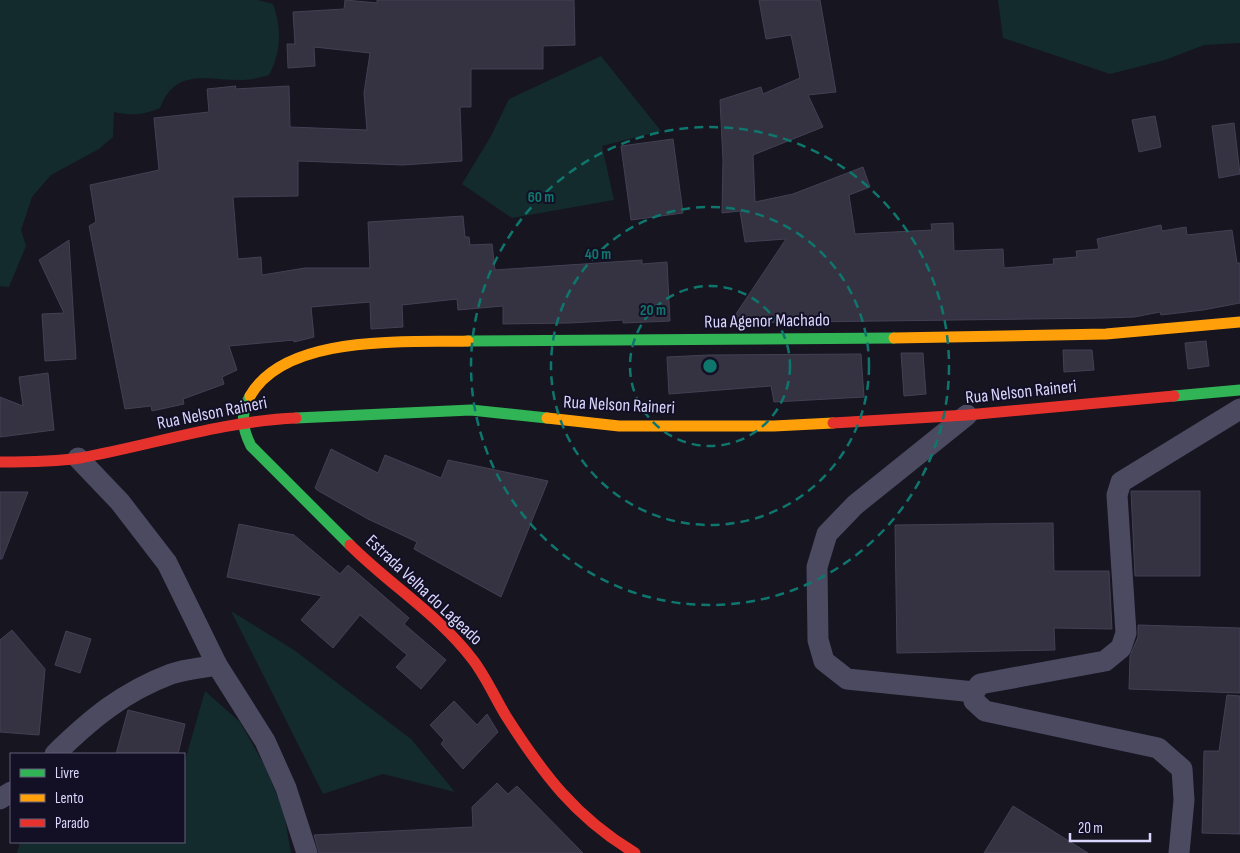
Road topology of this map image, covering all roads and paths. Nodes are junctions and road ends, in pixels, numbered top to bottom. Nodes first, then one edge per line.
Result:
1 (1240, 322) edge
2 (1240, 390) edge
3 (1240, 409) edge
4 (967, 415) junction
5 (241, 424) junction
6 (78, 458) junction
7 (0, 462) edge
8 (217, 665) junction
9 (974, 692) junction
10 (56, 753) edge
11 (307, 853) edge
12 (635, 853) edge
13 (1179, 853) edge

1 - 5 street, Rua Agenor Machado
2 - 4 street, Rua Nelson Raineri
3 - 9 street
4 - 5 street, Rua Nelson Raineri
4 - 9 street
5 - 6 street, Rua Nelson Raineri
5 - 12 street, Estrada Velha do Lageado
6 - 7 street, Rua Nelson Raineri
6 - 8 street
8 - 10 street
8 - 11 street
9 - 13 street

